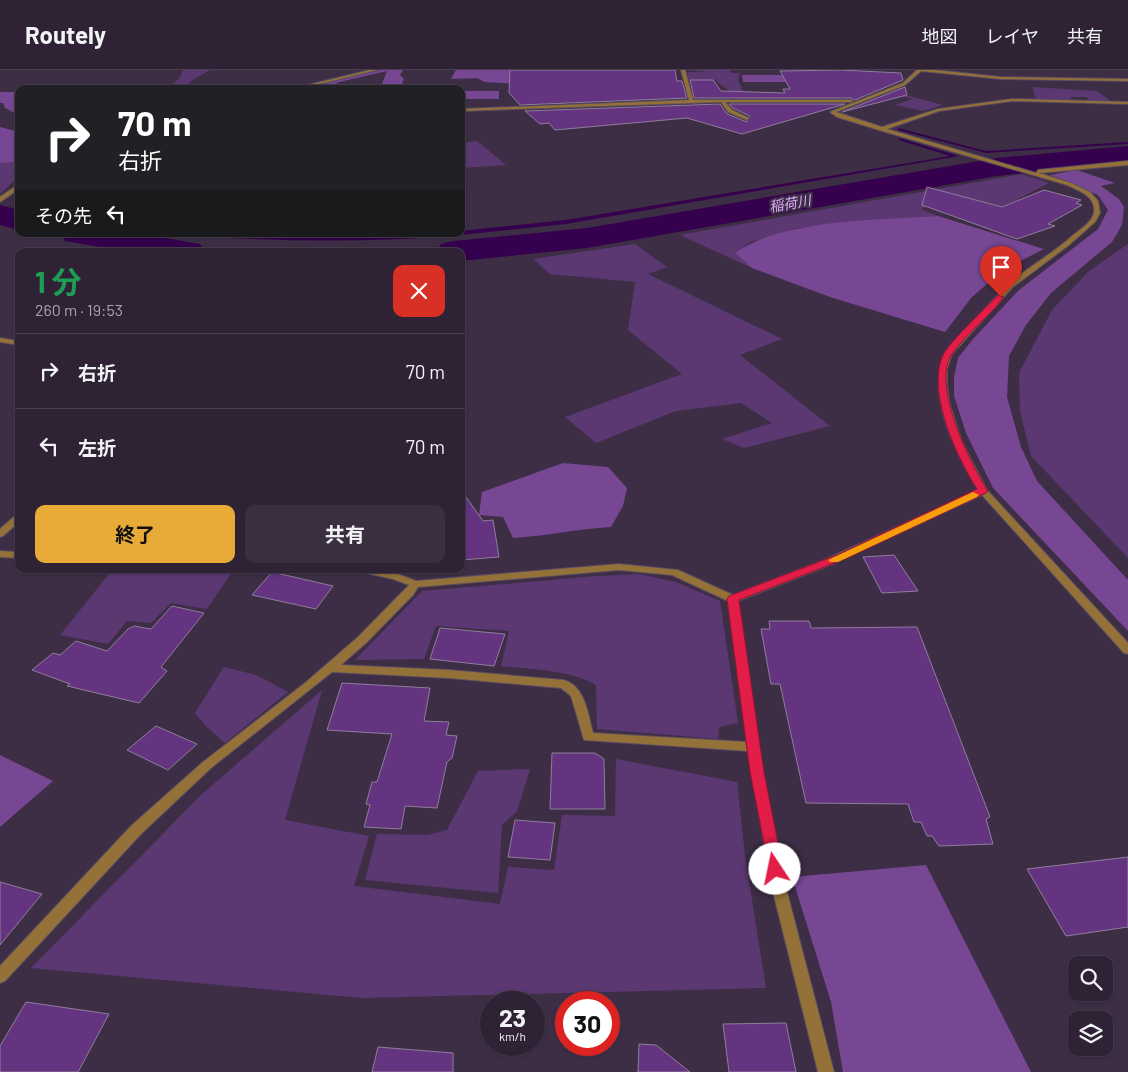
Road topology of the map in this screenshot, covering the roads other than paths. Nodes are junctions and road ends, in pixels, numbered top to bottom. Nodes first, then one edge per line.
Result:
1 (375, 70) edge
2 (683, 70) edge
3 (920, 70) edge
4 (1128, 80) edge
5 (310, 85) edge
6 (721, 100) junction
7 (691, 101) junction
8 (857, 101) junction
9 (1128, 104) edge
10 (465, 110) edge
11 (747, 119) dead end
12 (880, 128) junction
13 (1128, 163) edge
14 (1034, 173) junction
15 (15, 189) edge
16 (0, 200) edge
17 (0, 340) edge
18 (15, 343) edge
19 (983, 491) junction
20 (15, 521) edge
21 (0, 534) edge
22 (0, 554) edge
23 (15, 555) edge
24 (381, 573) edge
25 (414, 584) junction
26 (733, 599) junction
27 (1128, 650) edge
28 (329, 668) junction
29 (754, 747) junction
30 (0, 976) edge
31 (826, 1072) edge

1 - 5 street
2 - 7 street
3 - 4 street
3 - 8 street
6 - 7 street
6 - 8 street
6 - 11 street
7 - 10 street
8 - 12 street
9 - 12 street
12 - 14 street
13 - 14 street
14 - 19 street
15 - 16 street
17 - 18 street
19 - 26 street
19 - 27 street
20 - 21 street
22 - 23 street
24 - 25 street
25 - 26 street
25 - 28 street
26 - 29 street
28 - 29 street
28 - 30 street
29 - 31 street

